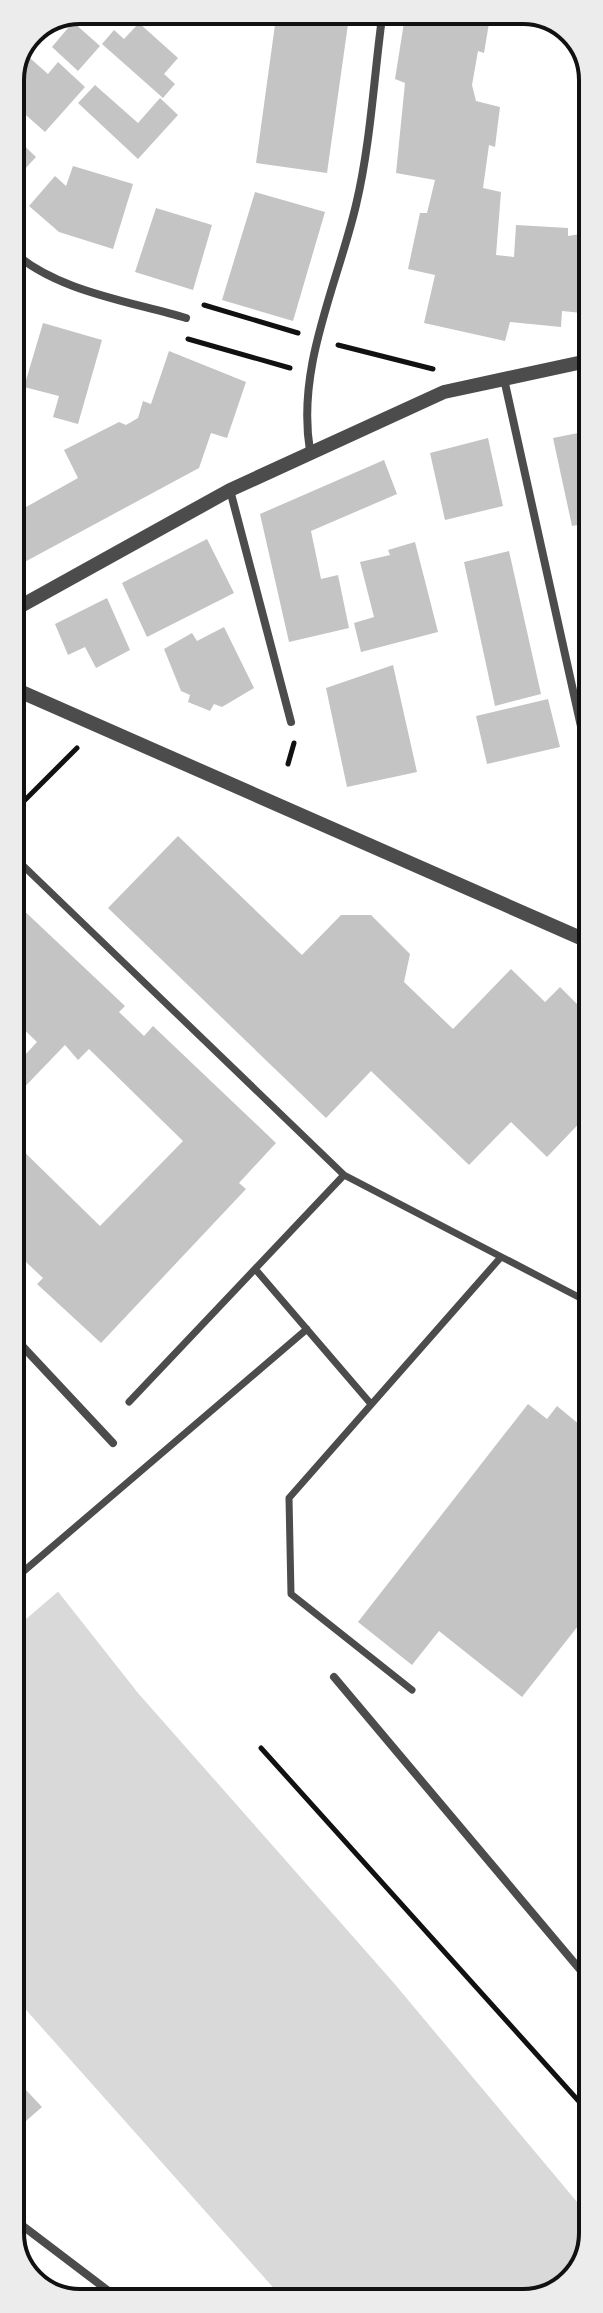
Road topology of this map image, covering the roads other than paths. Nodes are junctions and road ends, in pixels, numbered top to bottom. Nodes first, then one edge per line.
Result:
1 (381, 24) edge
2 (24, 262) edge
3 (186, 318) dead end
4 (579, 363) edge
5 (503, 378) junction
6 (310, 451) junction
7 (230, 490) junction
8 (24, 604) edge
9 (24, 693) edge
10 (579, 718) edge
11 (291, 722) dead end
12 (24, 867) edge
13 (579, 937) edge
14 (344, 1175) junction
15 (501, 1257) junction
16 (256, 1270) junction
17 (579, 1297) edge
18 (307, 1329) junction
19 (24, 1348) edge
20 (129, 1402) dead end
21 (371, 1404) junction
22 (113, 1443) dead end
23 (24, 1571) edge
24 (334, 1677) dead end
25 (412, 1690) dead end
26 (579, 1968) edge
27 (24, 2227) edge
28 (106, 2289) edge

1 - 6 street
2 - 3 street
4 - 5 street
5 - 6 street
5 - 10 street
6 - 7 street
7 - 8 street
7 - 11 street
9 - 13 street
12 - 14 street
14 - 15 street
14 - 16 street
15 - 17 street
15 - 21 street
16 - 18 street
16 - 20 street
18 - 21 street
18 - 23 street
19 - 22 street
21 - 25 street
24 - 26 street
27 - 28 street

